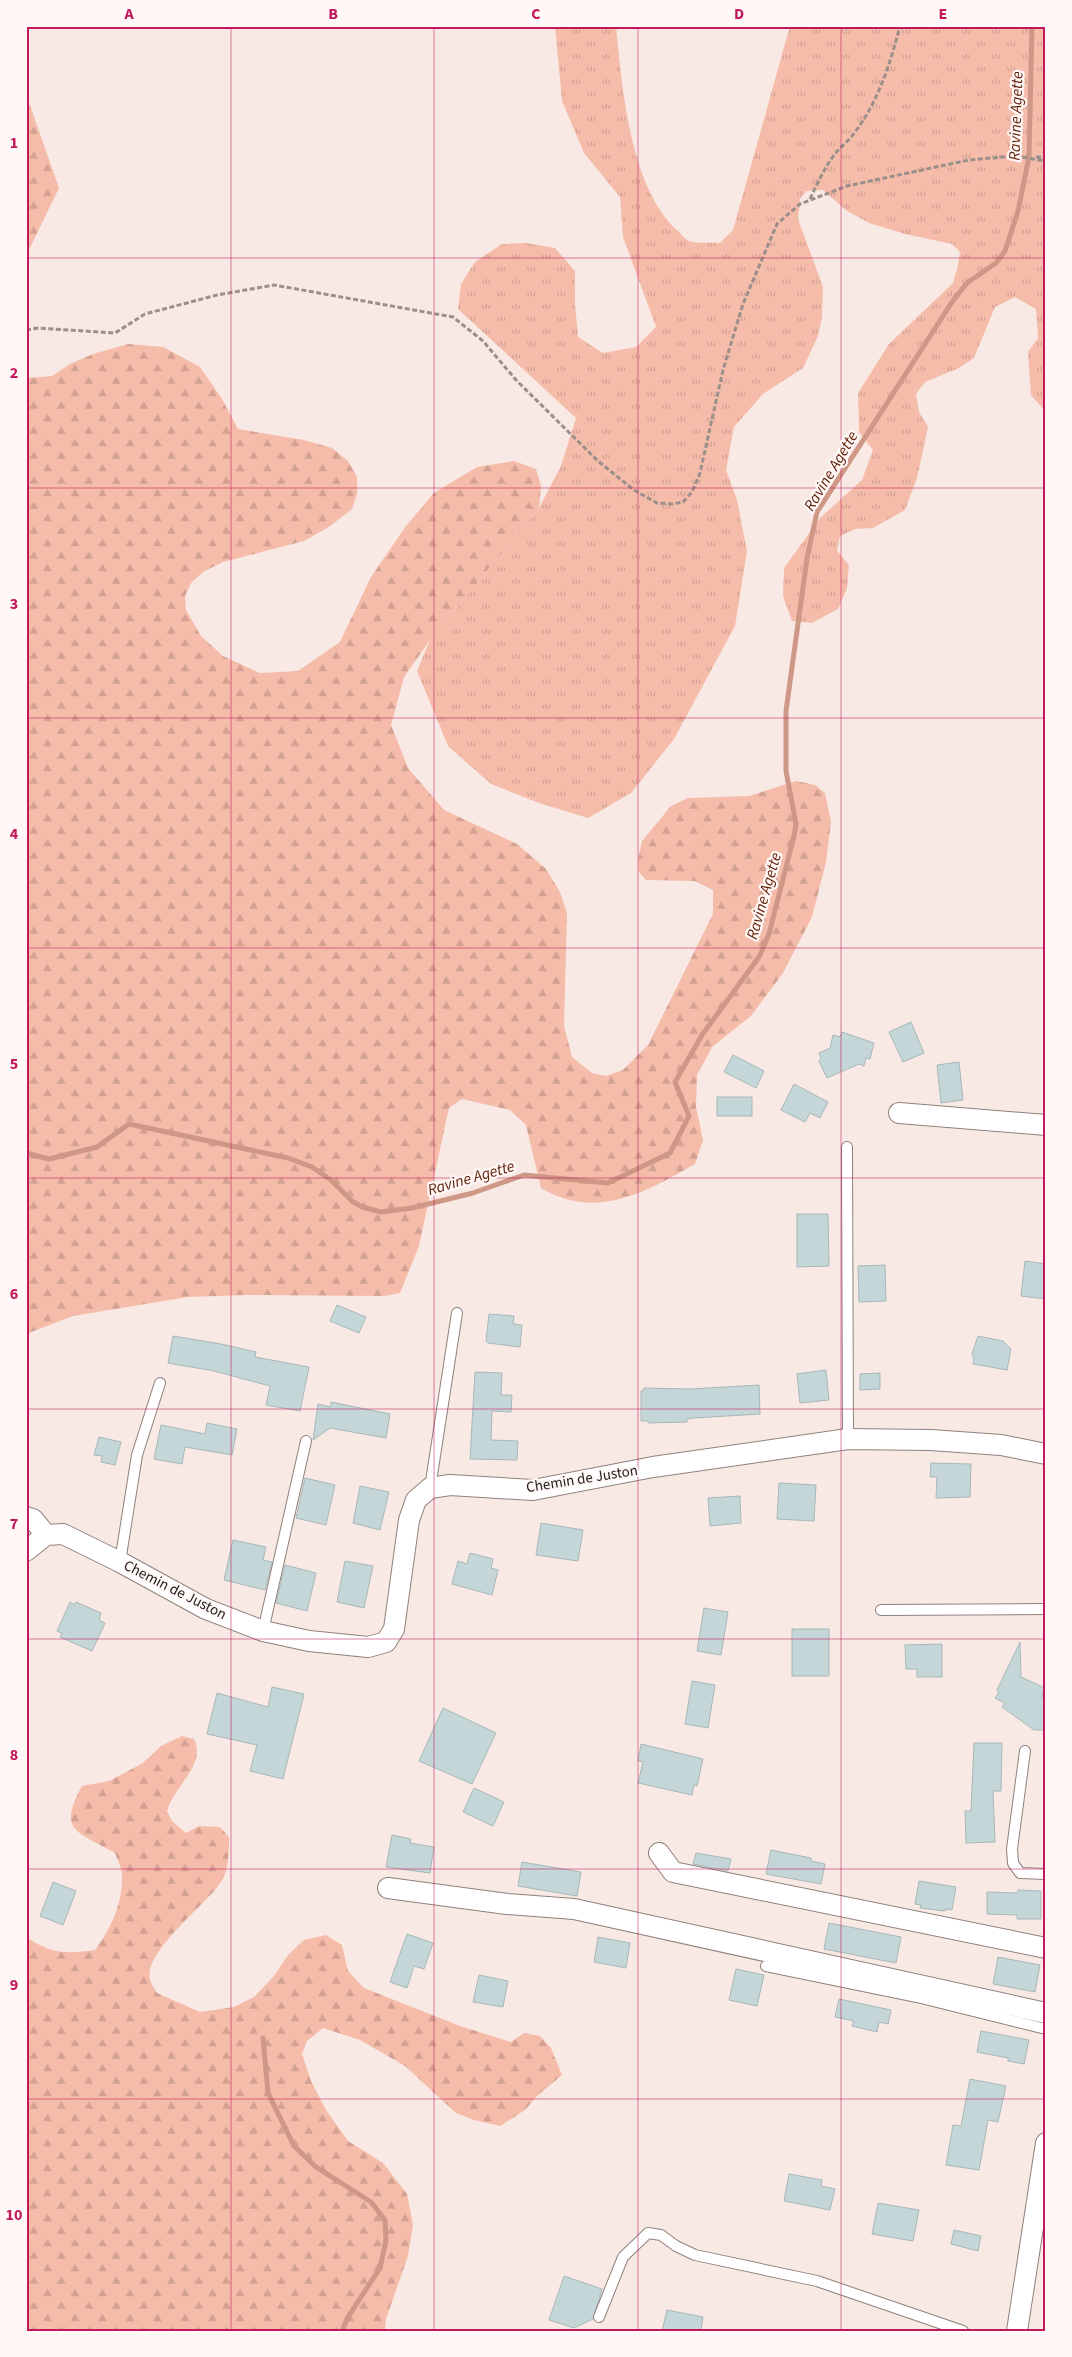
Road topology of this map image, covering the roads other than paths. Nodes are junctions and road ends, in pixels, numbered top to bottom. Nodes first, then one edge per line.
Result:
1 (899, 1113) dead end
2 (1046, 1126) edge
3 (848, 1147) dead end
4 (457, 1313) dead end
5 (160, 1383) dead end
6 (848, 1439) junction
7 (306, 1441) dead end
8 (1046, 1454) edge
9 (430, 1488) junction
10 (26, 1517) edge
11 (46, 1535) junction
12 (26, 1551) edge
13 (120, 1562) junction
14 (1046, 1609) edge
15 (881, 1610) dead end
16 (263, 1631) junction
17 (1025, 1751) dead end
18 (659, 1853) dead end
19 (1046, 1874) edge
20 (388, 1888) dead end
21 (1046, 1948) edge
22 (766, 1966) dead end
23 (1046, 2013) edge
24 (1046, 2029) edge
25 (1046, 2143) edge
26 (598, 2317) dead end
27 (963, 2331) edge
28 (1017, 2331) edge

1 - 2 street
3 - 6 lane
4 - 9 lane
5 - 13 lane
6 - 8 street, Chemin de Juston
6 - 9 street, Chemin de Juston
7 - 16 lane
9 - 16 street, Chemin de Juston
10 - 11 street
11 - 12 street
11 - 13 street, Chemin de Juston
13 - 16 street, Chemin de Juston
14 - 15 lane
17 - 19 lane
18 - 21 street
20 - 23 street
22 - 24 lane
25 - 28 street
26 - 27 lane

